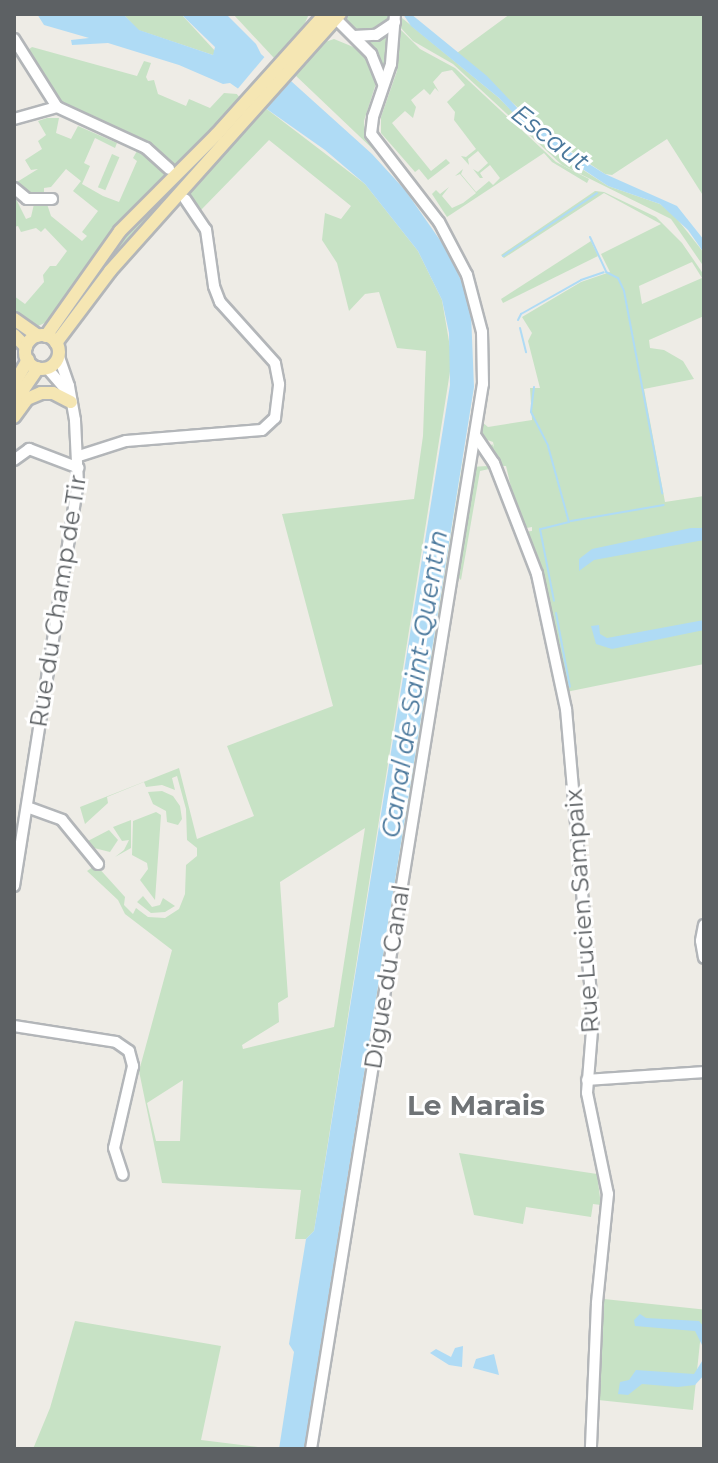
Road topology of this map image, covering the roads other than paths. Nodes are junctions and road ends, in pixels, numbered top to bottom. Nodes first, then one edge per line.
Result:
1 (333, 15) edge
2 (395, 17) edge
3 (314, 20) edge
4 (354, 36) junction
5 (14, 39) edge
6 (309, 40) junction
7 (383, 84) junction
8 (57, 107) junction
9 (14, 119) edge
10 (220, 139) junction
11 (169, 169) dead end
12 (14, 188) edge
13 (52, 199) dead end
14 (185, 199) dead end
15 (14, 319) edge
16 (14, 335) edge
17 (50, 342) junction
18 (35, 361) junction
19 (14, 384) edge
20 (70, 398) junction
21 (14, 403) edge
22 (14, 417) edge
23 (475, 435) junction
24 (79, 456) junction
25 (14, 460) edge
26 (79, 468) junction
27 (27, 807) junction
28 (98, 864) dead end
29 (14, 886) edge
30 (704, 925) edge
31 (704, 958) edge
32 (14, 1026) edge
33 (704, 1072) edge
34 (587, 1080) junction
35 (123, 1175) dead end
36 (311, 1449) edge
37 (591, 1449) edge

1 - 3 main road
1 - 4 street
1 - 6 main road
2 - 4 street
2 - 7 street, Digue du Canal
3 - 6 main road
4 - 7 street
5 - 8 street
6 - 10 main road
7 - 23 street, Digue du Canal
8 - 9 street
8 - 11 street
10 - 17 main road
10 - 17 main road
12 - 13 street
14 - 24 street
15 - 17 main road
16 - 18 main road
17 - 18 main road
17 - 18 main road
17 - 20 street, Rue du Champ de Tir
18 - 19 main road
18 - 20 street
18 - 21 main road
20 - 22 main road
20 - 24 street, Rue du Champ de Tir
23 - 34 street, Rue Lucien Sampaix
23 - 36 street, Digue du Canal
24 - 26 street, Rue du Champ de Tir
25 - 26 street
26 - 27 street, Rue du Champ de Tir
27 - 28 street
27 - 29 street, Rue du Champ de Tir
30 - 31 street
32 - 35 street
33 - 34 street
34 - 37 street, Rue Lucien Sampaix

